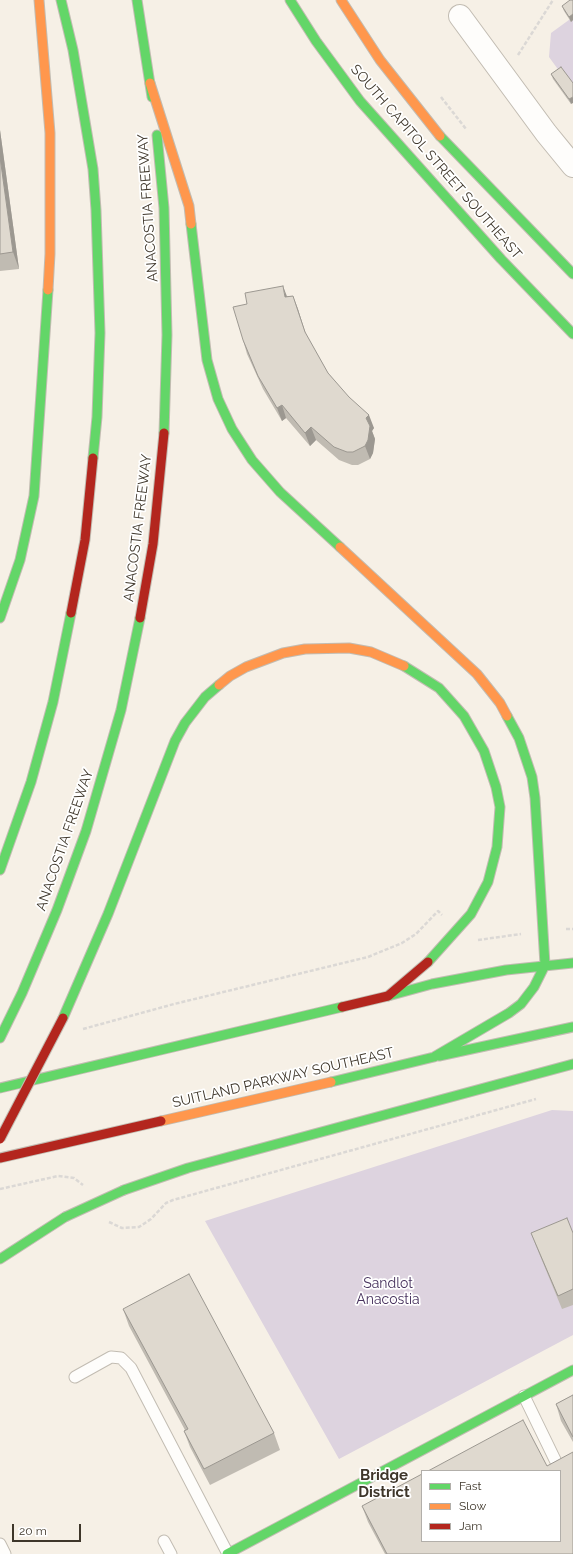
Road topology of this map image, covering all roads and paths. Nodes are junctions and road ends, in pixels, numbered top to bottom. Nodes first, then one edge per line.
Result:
1 (39, 0) edge
2 (61, 0) edge
3 (137, 0) edge
4 (290, 0) edge
5 (341, 0) edge
6 (553, 0) edge
7 (460, 16) dead end
8 (516, 61) dead end
9 (150, 83) junction
10 (439, 96) dead end
11 (468, 132) dead end
12 (573, 166) edge
13 (573, 274) edge
14 (573, 334) edge
15 (0, 618) edge
16 (0, 870) edge
17 (447, 918) dead end
18 (565, 929) dead end
19 (573, 929) edge
20 (528, 933) dead end
21 (473, 939) dead end
22 (573, 963) edge
23 (545, 965) junction
24 (388, 996) junction
25 (573, 1027) edge
26 (80, 1030) dead end
27 (2, 1034) edge
28 (434, 1057) junction
29 (573, 1064) edge
30 (0, 1088) edge
31 (0, 1139) edge
32 (0, 1158) edge
33 (0, 1259) edge
34 (573, 1370) edge
35 (75, 1378) dead end
36 (524, 1396) junction
37 (560, 1470) edge
38 (164, 1541) dead end
39 (0, 1544) edge
40 (5, 1554) edge
41 (171, 1554) edge
42 (228, 1554) edge

1 - 15 main road
2 - 16 main road
3 - 9 main road, ANACOSTIA FREEWAY
4 - 14 main road, SOUTH CAPITOL STREET SOUTHEAST
5 - 13 main road
6 - 8 path
7 - 12 street
9 - 23 main road
9 - 27 main road, ANACOSTIA FREEWAY
10 - 11 path
17 - 26 path
18 - 19 path
20 - 21 path
22 - 23 main road
23 - 24 main road
23 - 28 main road
24 - 30 main road
24 - 31 main road, bridge
25 - 28 main road, SUITLAND PARKWAY SOUTHEAST
28 - 32 main road, SUITLAND PARKWAY SOUTHEAST
29 - 33 main road, bridge
34 - 36 main road
35 - 42 lane
36 - 37 lane
36 - 42 main road
38 - 41 lane
39 - 40 lane

